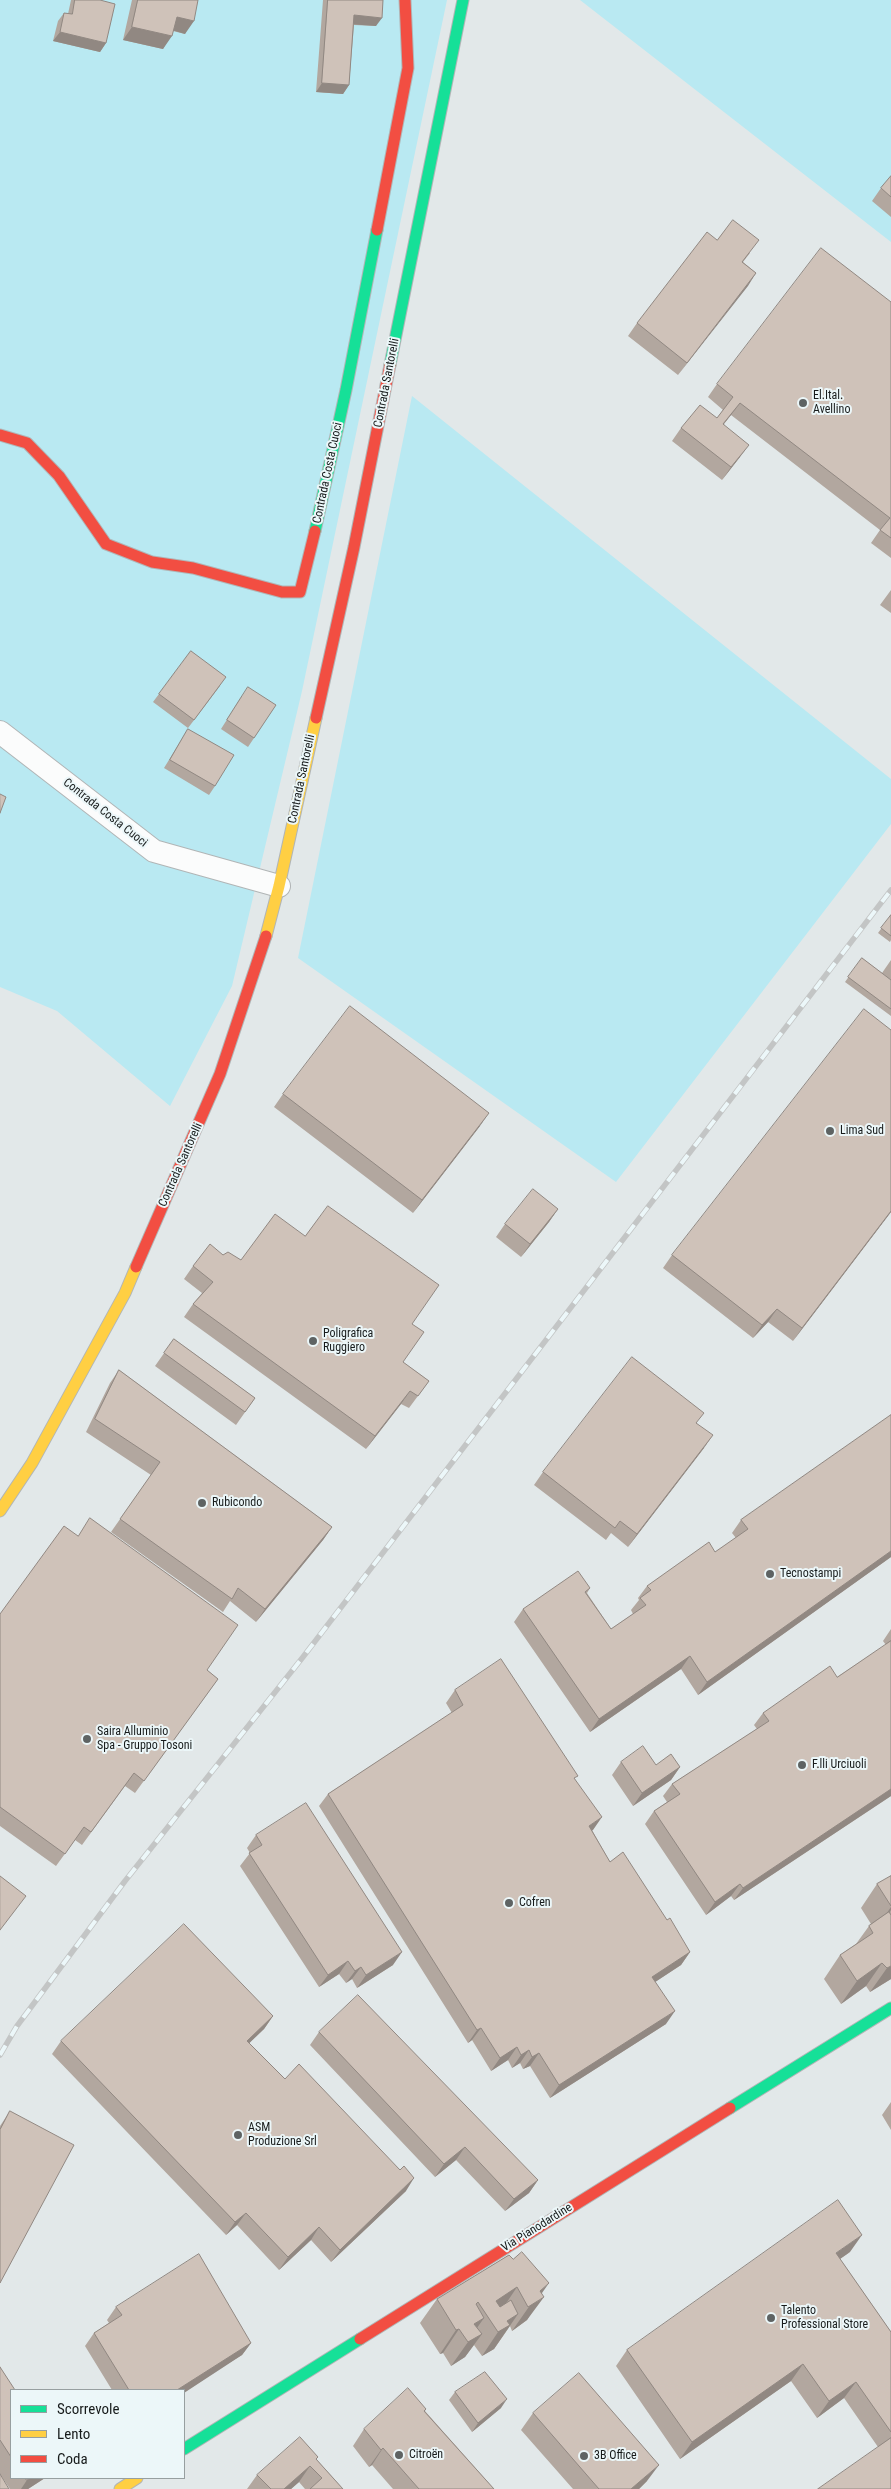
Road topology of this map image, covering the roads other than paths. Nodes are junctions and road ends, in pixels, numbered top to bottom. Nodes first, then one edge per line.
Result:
1 (405, 0) edge
2 (463, 0) edge
3 (0, 435) edge
4 (0, 732) edge
5 (279, 886) junction
6 (0, 1511) edge
7 (891, 2008) edge
8 (185, 2448) edge
9 (135, 2479) edge
10 (120, 2489) edge

1 - 3 street, Contrada Costa Cuoci
2 - 5 street, Contrada Santorelli
4 - 5 street, Contrada Costa Cuoci
5 - 6 street, Contrada Santorelli
7 - 8 street, Via Pianodardine
9 - 10 street

